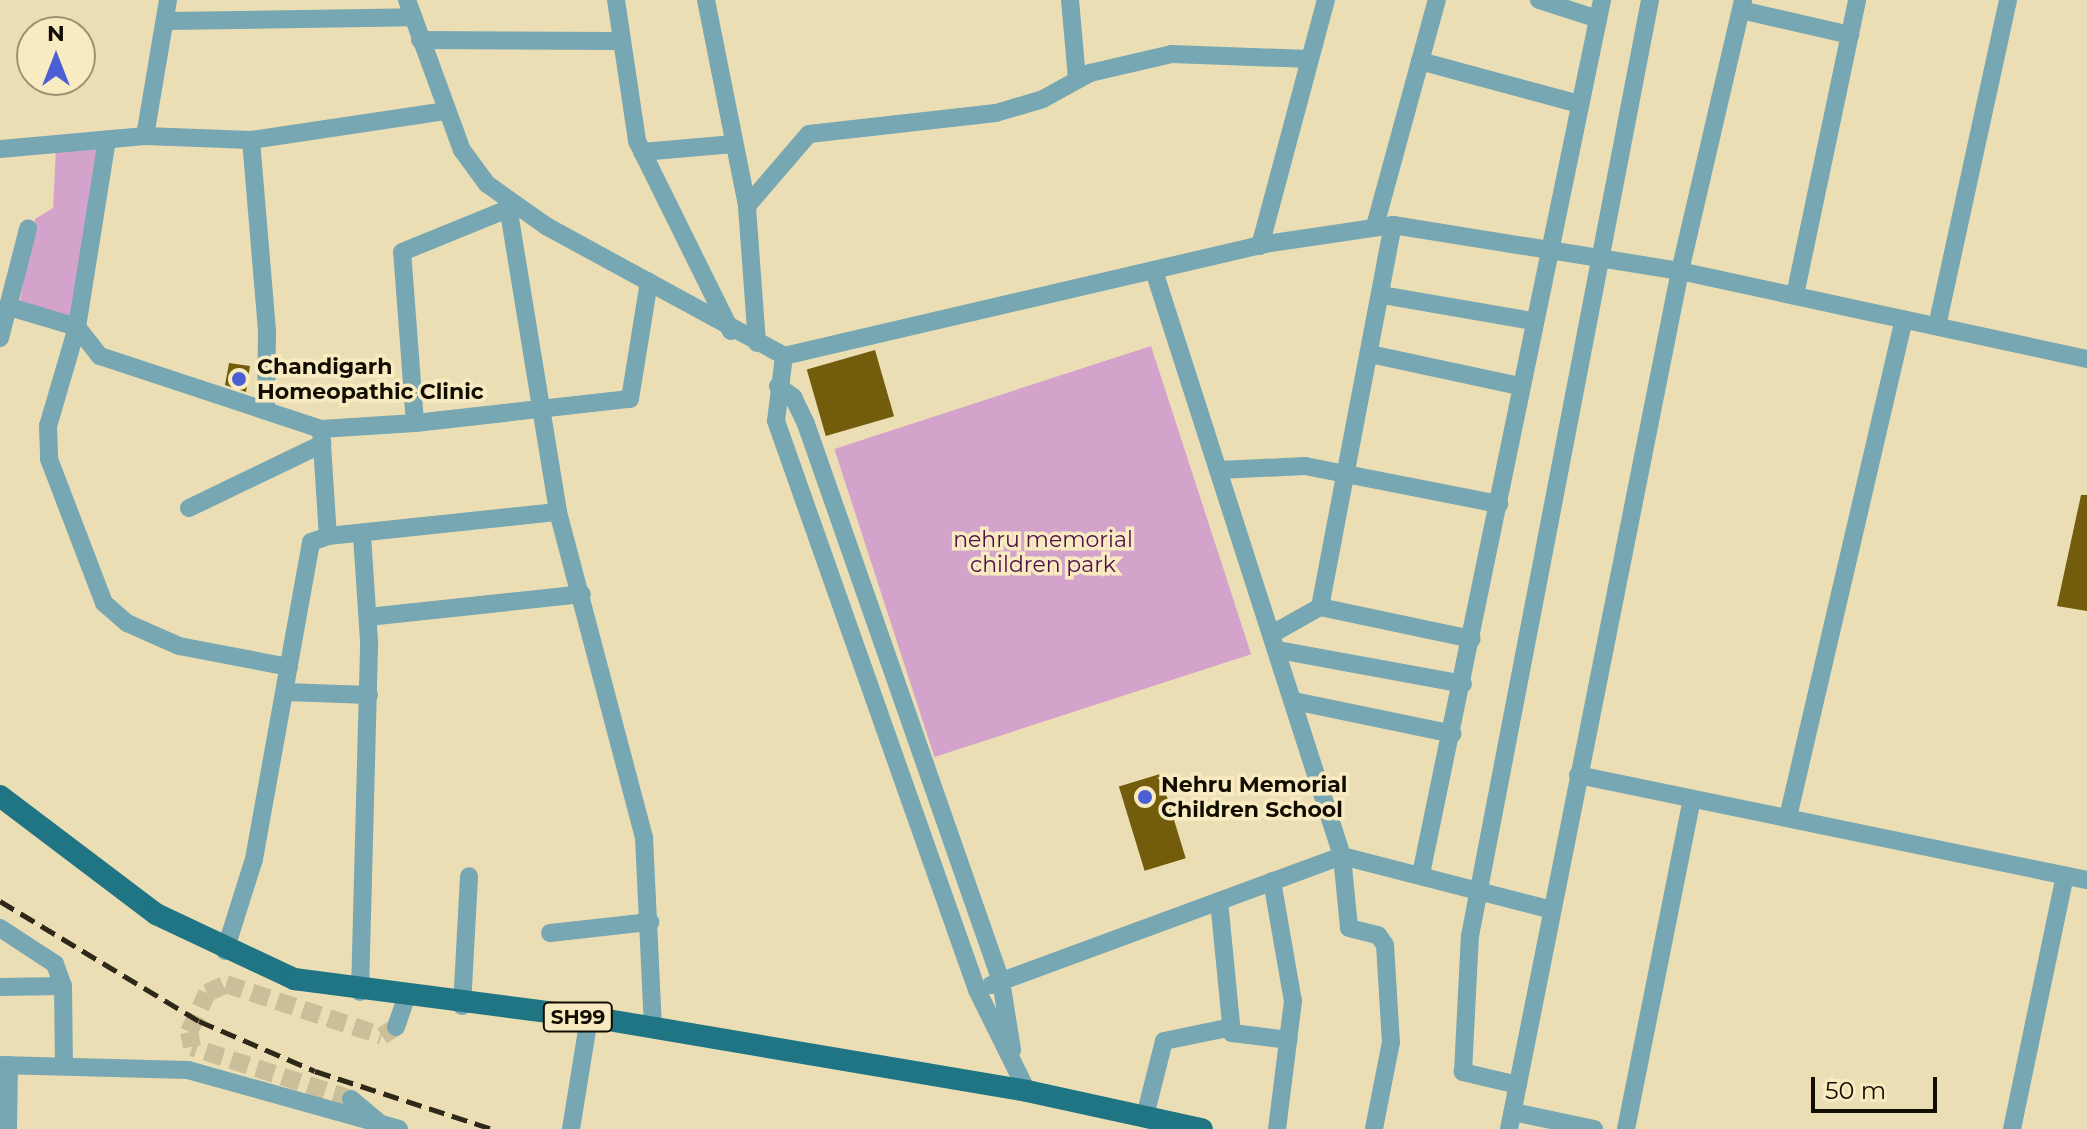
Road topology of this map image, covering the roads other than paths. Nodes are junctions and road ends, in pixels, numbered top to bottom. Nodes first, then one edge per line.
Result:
1 (168, 0) edge
2 (616, 0) edge
3 (706, 0) edge
4 (1070, 0) edge
5 (1326, 0) edge
6 (1437, 0) edge
7 (1539, 0) edge
8 (1602, 0) edge
9 (1650, 0) edge
10 (1857, 0) edge
11 (2008, 0) edge
12 (1742, 5) edge
13 (410, 9) edge
14 (1598, 19) junction
15 (169, 21) junction
16 (1850, 35) junction
17 (420, 40) junction
18 (617, 41) junction
19 (1309, 59) junction
20 (1420, 61) junction
21 (1077, 78) junction
22 (1579, 104) junction
23 (445, 111) junction
24 (145, 136) junction
25 (107, 139) junction
26 (251, 140) junction
27 (734, 144) junction
28 (0, 149) edge
29 (642, 152) junction
30 (507, 204) junction
31 (747, 206) junction
32 (1384, 225) junction
33 (28, 229) dead end
34 (1260, 246) junction
35 (1549, 247) junction
36 (1596, 256) junction
37 (1154, 271) junction
38 (1680, 271) junction
39 (649, 282) junction
40 (1382, 295) junction
41 (1795, 295) junction
42 (13, 308) junction
43 (1904, 319) junction
44 (1532, 321) junction
45 (1937, 326) junction
46 (77, 327) junction
47 (731, 331) junction
48 (0, 338) edge
49 (757, 343) junction
50 (1370, 354) junction
51 (784, 356) junction
52 (2087, 359) edge
53 (778, 386) junction
54 (1519, 386) junction
55 (538, 409) junction
56 (266, 410) junction
57 (415, 423) junction
58 (322, 437) junction
59 (1218, 470) junction
60 (1346, 473) junction
61 (1499, 504) junction
62 (189, 508) dead end
63 (558, 512) junction
64 (328, 536) junction
65 (362, 536) junction
66 (582, 594) junction
67 (1320, 607) junction
68 (368, 617) junction
69 (1472, 639) junction
70 (1275, 642) junction
71 (289, 667) junction
72 (1463, 684) junction
73 (285, 692) junction
74 (369, 695) junction
75 (1294, 701) junction
76 (1453, 734) junction
77 (914, 741) junction
78 (892, 749) junction
79 (1578, 775) junction
80 (0, 796) edge
81 (1692, 799) junction
82 (1788, 817) junction
83 (1342, 856) junction
84 (1421, 874) junction
85 (2065, 875) junction
86 (469, 876) dead end
87 (2087, 880) edge
88 (1272, 881) junction
89 (1477, 888) junction
90 (1219, 901) junction
91 (1552, 910) junction
92 (650, 922) junction
93 (0, 928) edge
94 (550, 933) dead end
95 (225, 951) junction
96 (1001, 981) junction
97 (63, 986) junction
98 (0, 987) edge
99 (977, 990) junction
100 (360, 992) junction
101 (406, 998) junction
102 (462, 1006) junction
103 (589, 1018) junction
104 (396, 1027) dead end
105 (1232, 1027) junction
106 (653, 1028) junction
107 (1289, 1040) junction
108 (1012, 1050) junction
109 (64, 1064) junction
110 (5, 1065) edge
111 (1518, 1085) junction
112 (1027, 1091) junction
113 (346, 1114) edge
114 (1145, 1116) junction
115 (1511, 1120) edge
116 (8, 1129) edge
117 (399, 1129) edge
118 (571, 1129) edge
119 (1202, 1129) edge
120 (1277, 1129) edge
121 (1374, 1129) edge
122 (1594, 1129) edge
123 (1626, 1129) edge
124 (2012, 1129) edge

1 - 15 street
2 - 18 street
3 - 27 street
4 - 21 street
5 - 19 street
6 - 20 street
7 - 14 street
8 - 14 street
9 - 36 street
10 - 16 street
11 - 45 street
12 - 16 street
12 - 38 street
13 - 15 street
13 - 17 street
14 - 22 street
15 - 24 street
16 - 41 street
17 - 18 street
17 - 23 street
18 - 29 street
19 - 21 street
19 - 34 street
20 - 22 street
20 - 32 street
21 - 31 street
22 - 35 street
23 - 26 street
23 - 30 street
24 - 25 street
24 - 26 street
25 - 28 street
25 - 46 street
26 - 56 street
27 - 29 street
27 - 31 street
29 - 47 street
30 - 39 street
30 - 55 street
30 - 57 street
31 - 49 street
32 - 34 street
32 - 35 street
32 - 40 street
33 - 42 street
34 - 37 street
35 - 36 street
35 - 44 street
36 - 38 street
36 - 89 street
37 - 51 street
37 - 59 street
38 - 41 street
38 - 79 street
39 - 47 street
39 - 55 street
40 - 44 street
40 - 50 street
41 - 43 street
42 - 46 street
42 - 48 street
43 - 45 street
43 - 82 street
44 - 54 street
45 - 52 street
46 - 56 street
46 - 71 street
47 - 49 street
49 - 51 street
50 - 54 street
50 - 60 street
51 - 53 street
53 - 77 street
53 - 78 street
54 - 61 street
55 - 57 street
55 - 63 street
56 - 58 street
57 - 58 street
58 - 62 street
58 - 64 street
59 - 60 street
59 - 70 street
60 - 61 street
60 - 67 street
61 - 69 street
63 - 65 street
63 - 66 street
64 - 65 street
64 - 71 street
65 - 68 street
66 - 68 street
66 - 92 street
67 - 69 street
67 - 70 street
68 - 74 street
69 - 72 street
70 - 72 street
70 - 75 street
71 - 73 street
72 - 76 street
73 - 74 street
73 - 95 street
74 - 100 street
75 - 76 street
75 - 83 street
76 - 84 street
77 - 78 street
77 - 96 street
78 - 99 street
79 - 81 street
79 - 91 street
80 - 95 main road, SH99
81 - 82 street
81 - 123 street
82 - 85 street
83 - 84 street
83 - 88 street
83 - 121 street
84 - 89 street
85 - 87 street
85 - 124 street
86 - 102 street
88 - 90 street
88 - 107 street
89 - 91 street
89 - 111 street
90 - 96 street
90 - 105 street
91 - 111 street
92 - 94 street
92 - 106 street
93 - 97 street
95 - 100 main road, SH99
96 - 99 street
96 - 108 street
97 - 98 street
97 - 109 street
99 - 108 street
100 - 101 main road, SH99
101 - 102 main road, SH99
101 - 104 street
102 - 103 main road, SH99
103 - 106 main road, SH99
103 - 118 street
105 - 107 street
105 - 114 street
106 - 112 main road, SH99
107 - 120 street
108 - 112 street
109 - 110 street
109 - 113 street
110 - 116 street
111 - 115 street
112 - 114 main road, SH99
113 - 117 street
114 - 119 main road, SH99
115 - 122 street

